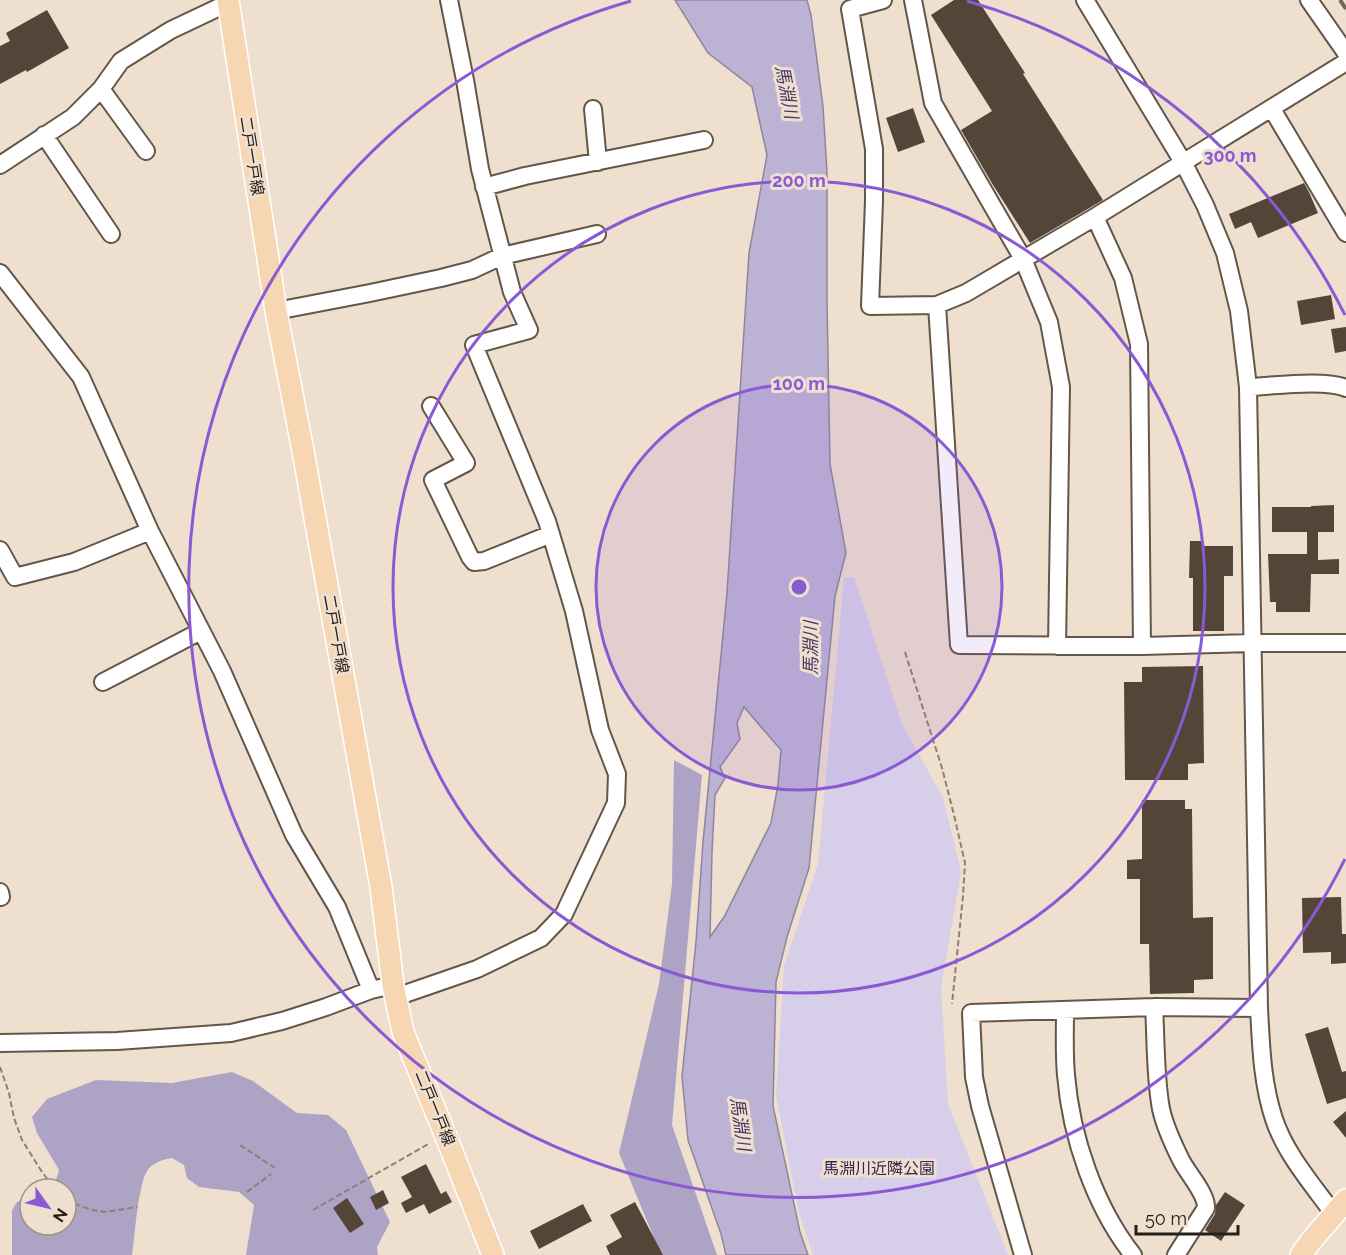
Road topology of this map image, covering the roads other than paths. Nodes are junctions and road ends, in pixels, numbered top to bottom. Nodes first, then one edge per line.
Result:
1 (449, 0) edge
2 (883, 0) edge
3 (913, 0) edge
4 (1085, 0) edge
5 (1309, 0) edge
6 (228, 2) edge
7 (1346, 53) edge
8 (1346, 62) edge
9 (101, 89) junction
10 (593, 109) dead end
11 (1272, 109) junction
12 (44, 135) junction
13 (704, 140) dead end
14 (146, 151) dead end
15 (598, 162) junction
16 (1183, 162) junction
17 (0, 165) edge
18 (484, 187) junction
19 (1095, 217) junction
20 (1346, 233) edge
21 (111, 234) dead end
22 (597, 234) dead end
23 (502, 256) junction
24 (1023, 259) junction
25 (0, 273) edge
26 (937, 305) junction
27 (276, 311) junction
28 (1248, 387) junction
29 (1346, 388) edge
30 (431, 406) dead end
31 (150, 531) junction
32 (551, 534) junction
33 (0, 550) edge
34 (201, 631) junction
35 (1252, 643) junction
36 (1346, 643) edge
37 (1057, 646) junction
38 (1142, 646) junction
39 (103, 682) dead end
40 (371, 990) junction
41 (394, 991) junction
42 (1154, 1007) junction
43 (1258, 1008) junction
44 (1065, 1010) junction
45 (0, 1043) edge
46 (1340, 1206) edge
47 (493, 1255) edge
48 (1023, 1255) edge
49 (1133, 1255) edge
50 (1176, 1255) edge
51 (1301, 1255) edge

1 - 18 street
2 - 26 street
3 - 24 street
4 - 16 street
5 - 7 street
6 - 9 street
6 - 27 main road, 二戸一戸線
8 - 11 street
9 - 12 street
9 - 14 street
10 - 15 street
11 - 16 street
11 - 20 street
12 - 17 street
12 - 21 street
13 - 15 street
15 - 18 street
16 - 19 street
16 - 28 street
18 - 23 street
19 - 24 street
19 - 38 street
22 - 23 street
23 - 27 street
23 - 32 street
24 - 26 street
24 - 37 street
25 - 31 street
26 - 37 street
27 - 41 main road, 二戸一戸線
28 - 29 street
28 - 35 street
30 - 32 street
31 - 33 street
31 - 34 street
32 - 41 street
34 - 39 street
34 - 40 street
35 - 36 street
35 - 38 street
35 - 43 street
37 - 38 street
40 - 41 street
40 - 45 street
41 - 47 main road, 二戸一戸線
42 - 43 street
42 - 44 street
42 - 50 street
43 - 46 street
44 - 48 street
44 - 49 street
46 - 51 main road

